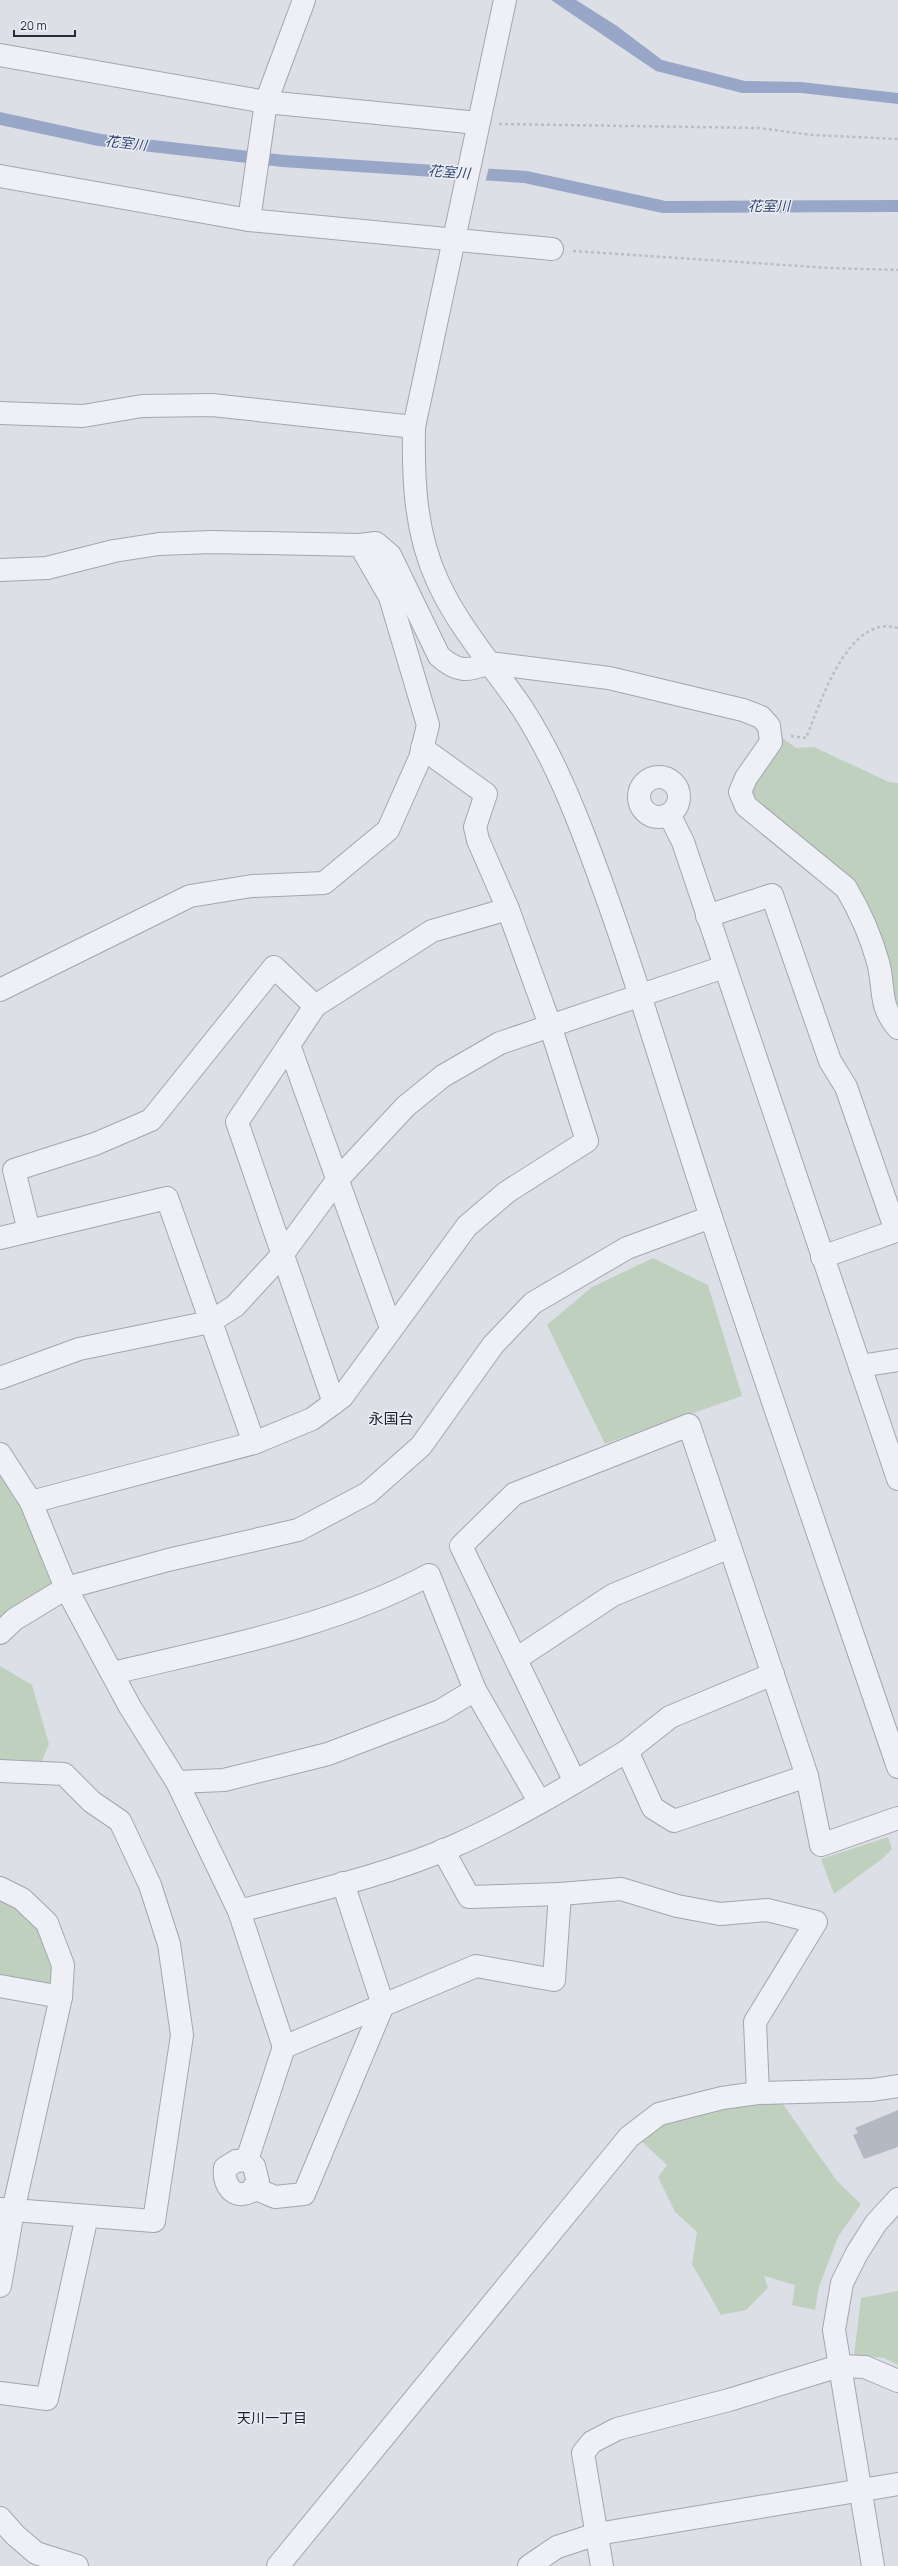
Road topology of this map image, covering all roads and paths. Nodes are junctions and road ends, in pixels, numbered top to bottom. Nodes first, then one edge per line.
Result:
1 (304, 0) edge
2 (505, 0) edge
3 (0, 55) edge
4 (266, 107) junction
5 (477, 128) junction
6 (898, 138) edge
7 (0, 176) edge
8 (249, 214) junction
9 (455, 237) junction
10 (552, 249) joint
11 (898, 270) edge
12 (0, 413) edge
13 (414, 427) junction
14 (360, 545) junction
15 (0, 570) edge
16 (898, 628) edge
17 (489, 663) junction
18 (769, 726) junction
19 (422, 748) junction
20 (669, 814) dead end
21 (508, 910) junction
22 (707, 916) junction
23 (724, 967) junction
24 (0, 990) edge
25 (639, 997) junction
26 (315, 1006) junction
27 (550, 1025) junction
28 (898, 1028) edge
29 (289, 1045) junction
30 (338, 1179) junction
31 (711, 1217) junction
32 (28, 1232) junction
33 (0, 1238) edge
34 (282, 1255) junction
35 (822, 1256) junction
36 (210, 1322) junction
37 (392, 1328) junction
38 (898, 1360) edge
39 (860, 1366) junction
40 (0, 1378) edge
41 (334, 1403) junction
42 (254, 1443) junction
43 (0, 1454) edge
44 (898, 1478) edge
45 (31, 1502) junction
46 (730, 1548) junction
47 (66, 1588) junction
48 (0, 1633) edge
49 (516, 1659) junction
50 (113, 1673) junction
51 (773, 1674) junction
52 (475, 1690) junction
53 (627, 1751) junction
54 (898, 1767) edge
55 (0, 1771) edge
56 (807, 1776) junction
57 (177, 1782) junction
58 (575, 1782) junction
59 (539, 1801) junction
60 (898, 1818) edge
61 (443, 1850) junction
62 (343, 1883) junction
63 (0, 1888) edge
64 (560, 1894) junction
65 (239, 1911) junction
66 (0, 1986) edge
67 (61, 1997) junction
68 (383, 2005) junction
69 (284, 2047) junction
70 (898, 2086) edge
71 (758, 2093) junction
72 (247, 2160) junction
73 (254, 2188) junction
74 (898, 2199) edge
75 (6, 2210) edge
76 (87, 2216) junction
77 (0, 2286) edge
78 (839, 2366) junction
79 (898, 2381) edge
80 (0, 2393) edge
81 (898, 2484) edge
82 (861, 2491) junction
83 (0, 2518) edge
84 (597, 2534) junction
85 (77, 2566) edge
86 (278, 2566) edge
87 (529, 2566) edge
88 (602, 2566) edge
89 (873, 2566) edge

1 - 4 street
2 - 5 street
3 - 4 street
4 - 5 street
4 - 8 street
5 - 6 path
5 - 9 street
7 - 8 street
8 - 9 street
9 - 10 street
9 - 13 street
10 - 11 path
12 - 13 street
13 - 17 street
14 - 15 street
14 - 17 street
14 - 19 street
16 - 18 path
17 - 18 street
17 - 25 street
18 - 28 street
19 - 21 street
19 - 24 street
20 - 22 street
21 - 26 street
21 - 27 street
22 - 23 street
22 - 35 street
23 - 25 street
23 - 35 street
25 - 27 street
25 - 31 street
26 - 29 street
26 - 32 street
27 - 30 street
27 - 37 street
29 - 30 street
29 - 34 street
30 - 34 street
30 - 37 street
31 - 47 street
31 - 54 street
32 - 33 street
32 - 36 street
34 - 36 street
34 - 41 street
35 - 39 street
36 - 40 street
36 - 42 street
37 - 41 street
38 - 39 street
39 - 44 street
41 - 42 street
42 - 45 street
43 - 45 street
45 - 47 street
46 - 49 street
46 - 49 street
46 - 51 street
47 - 48 street
47 - 50 street
49 - 58 street
50 - 52 street
50 - 57 street
51 - 53 street
51 - 56 street
52 - 57 street
52 - 59 street
53 - 56 street
53 - 58 street
55 - 76 street
56 - 60 street
57 - 65 street
58 - 59 street
59 - 61 street
61 - 62 street
61 - 64 street
62 - 65 street
62 - 68 street
63 - 67 street
64 - 68 street
64 - 71 street
65 - 69 street
66 - 67 street
67 - 75 street
68 - 69 street
68 - 73 street
69 - 72 street
70 - 71 street
71 - 86 street
72 - 73 street
72 - 73 street
74 - 78 street
75 - 76 street
75 - 77 street
76 - 80 street
78 - 79 street
78 - 82 street
78 - 84 street
81 - 82 street
82 - 84 street
82 - 89 street
83 - 85 street
84 - 87 street
84 - 88 street

